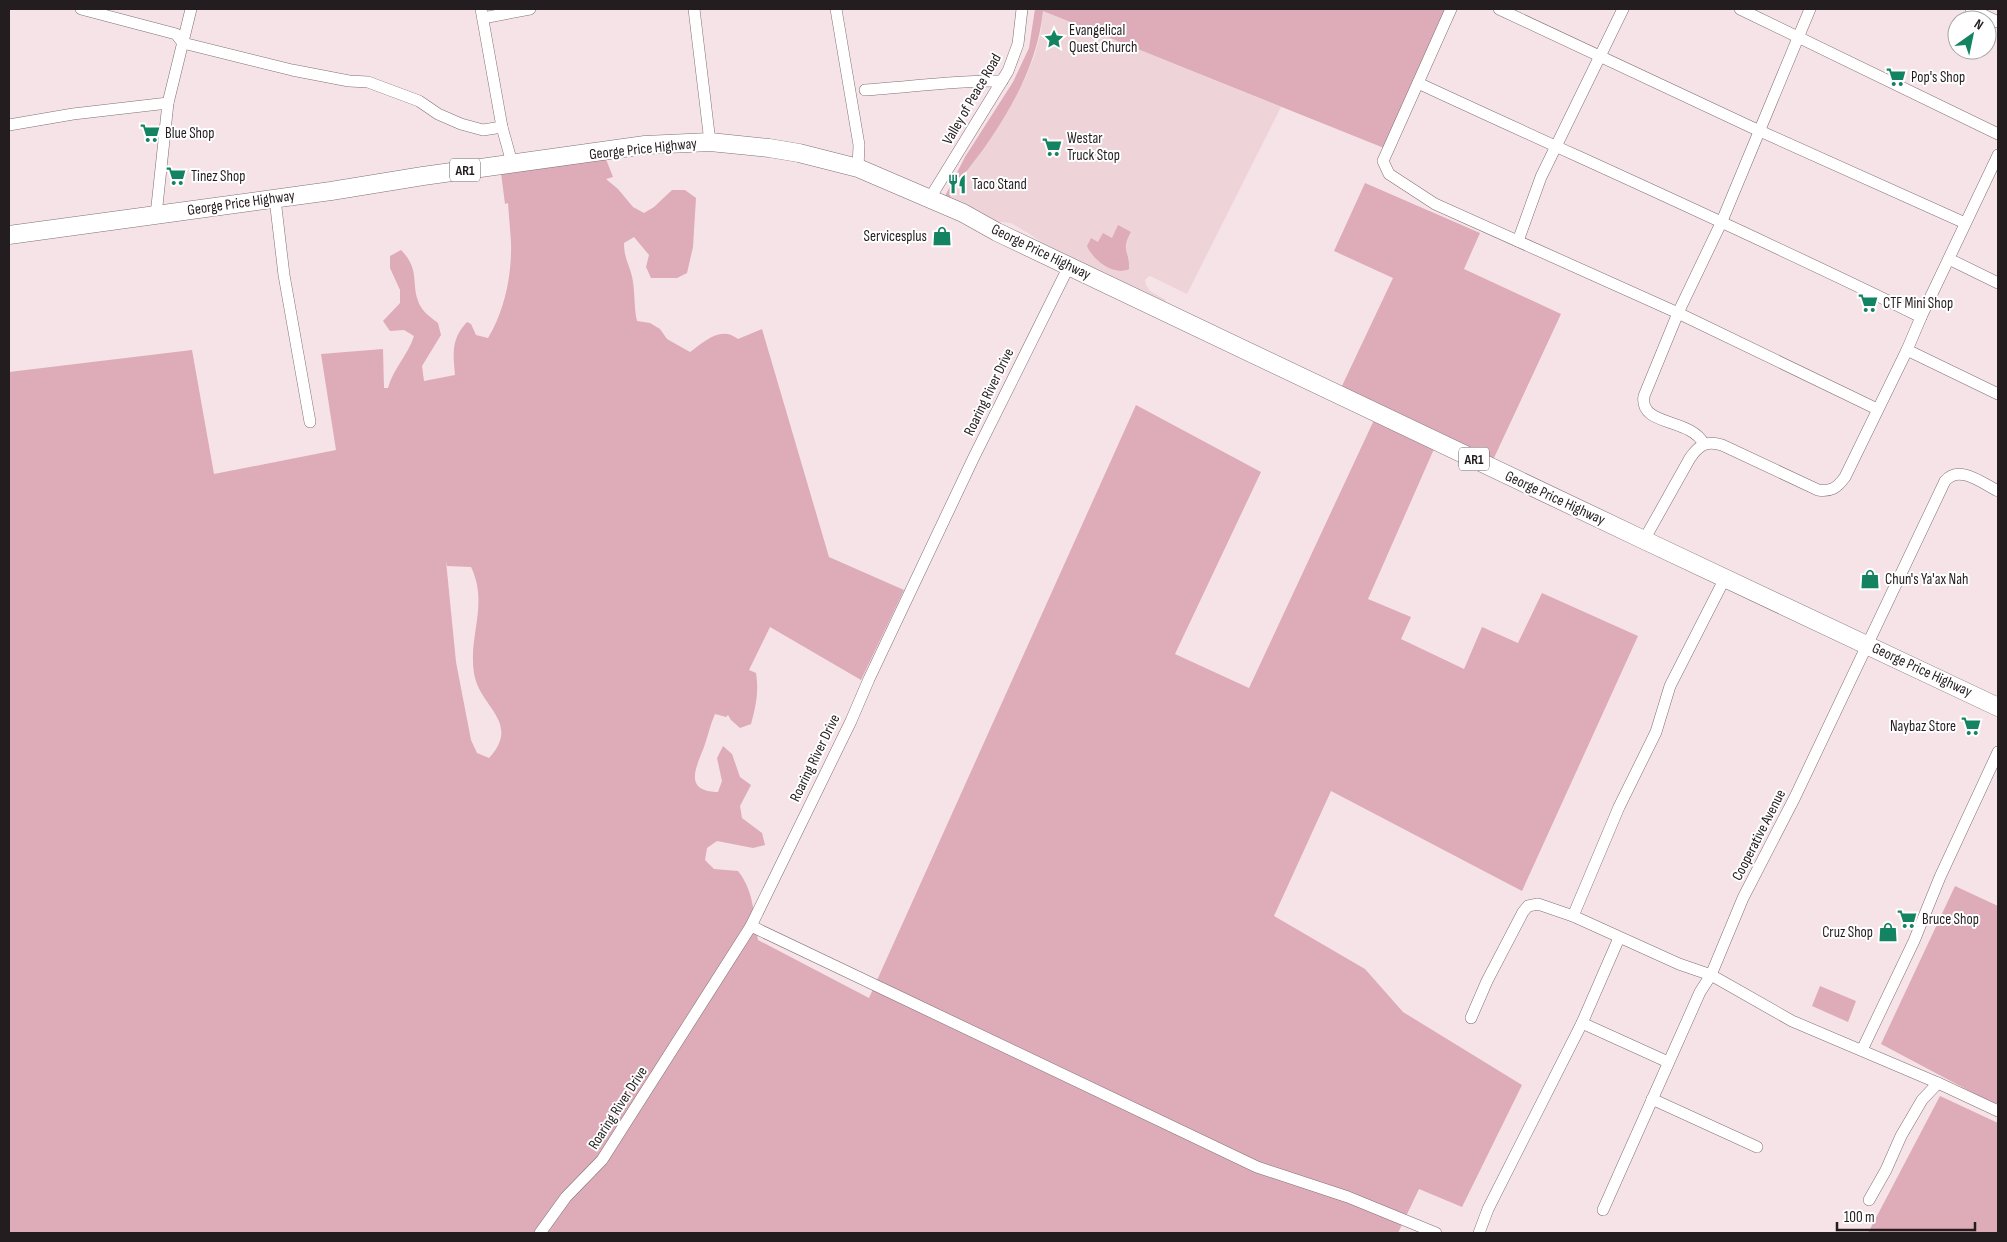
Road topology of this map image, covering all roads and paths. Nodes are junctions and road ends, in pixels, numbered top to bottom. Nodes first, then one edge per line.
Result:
1 (81, 9) edge
2 (191, 9) edge
3 (530, 9) edge
4 (694, 9) edge
5 (836, 9) edge
6 (1022, 9) edge
7 (1452, 9) edge
8 (1499, 9) edge
9 (1623, 9) edge
10 (1740, 9) edge
11 (1810, 9) edge
12 (1971, 9) edge
13 (482, 14) edge
14 (1998, 22) edge
15 (1798, 37) junction
16 (183, 43) junction
17 (1600, 57) junction
18 (1002, 81) junction
19 (1418, 83) junction
20 (865, 90) dead end
21 (168, 103) junction
22 (9, 125) edge
23 (502, 127) junction
24 (1758, 130) junction
25 (1998, 134) edge
26 (710, 142) junction
27 (1556, 147) junction
28 (1998, 155) edge
29 (512, 163) junction
30 (858, 168) junction
31 (1995, 171) edge
32 (930, 198) junction
33 (275, 199) junction
34 (156, 215) junction
35 (1722, 221) junction
36 (1965, 223) junction
37 (9, 235) edge
38 (1518, 241) junction
39 (1948, 259) junction
40 (1069, 266) junction
41 (1998, 283) edge
42 (1678, 313) junction
43 (1921, 317) junction
44 (1908, 350) junction
45 (1998, 394) edge
46 (1877, 409) junction
47 (310, 422) dead end
48 (1704, 444) junction
49 (1998, 491) edge
50 (1644, 540) junction
51 (1725, 578) junction
52 (1867, 645) junction
53 (1998, 706) edge
54 (1998, 752) edge
55 (1573, 916) junction
56 (751, 926) junction
57 (1619, 938) junction
58 (1710, 975) junction
59 (1471, 1018) dead end
60 (1582, 1023) junction
61 (1862, 1050) junction
62 (1668, 1062) junction
63 (1938, 1083) junction
64 (1652, 1099) junction
65 (1998, 1111) edge
66 (1757, 1147) dead end
67 (1869, 1200) dead end
68 (1603, 1210) dead end
69 (540, 1233) edge
70 (1436, 1233) edge
71 (1479, 1233) edge

1 - 16 street
2 - 16 street
3 - 13 street
4 - 26 street
5 - 30 street
6 - 18 street, Valley of Peace Road
7 - 19 street
8 - 17 street
9 - 17 street
10 - 15 street
11 - 15 street
12 - 14 street
13 - 23 street
15 - 24 street
15 - 25 street
16 - 21 street
16 - 23 street
17 - 24 street
17 - 27 street
18 - 20 street
18 - 32 street, Valley of Peace Road
19 - 27 street
19 - 38 street
21 - 22 street
21 - 34 street
23 - 29 street
24 - 35 street
24 - 36 street
26 - 29 highway, George Price Highway / AR1
26 - 30 highway, George Price Highway / AR1
27 - 35 street
27 - 38 street
28 - 31 street
29 - 33 highway, George Price Highway / AR1
30 - 32 highway, George Price Highway / AR1
31 - 36 street
32 - 40 highway, George Price Highway / AR1
33 - 34 highway, George Price Highway / AR1
33 - 47 street
34 - 37 highway, George Price Highway / AR1
35 - 42 street
35 - 43 street
36 - 39 street
38 - 42 street
39 - 41 street
39 - 43 street
40 - 50 highway, George Price Highway / AR1
40 - 56 street, Roaring River Drive
42 - 46 street
42 - 48 street
43 - 44 street
44 - 45 street
44 - 46 street
46 - 48 street
48 - 50 street
49 - 52 street, Cooperative Avenue
50 - 51 highway, George Price Highway / AR1
51 - 52 highway, George Price Highway / AR1
51 - 55 street
52 - 53 highway, George Price Highway / AR1
52 - 58 street, Cooperative Avenue
54 - 61 street
55 - 57 street
55 - 59 street
56 - 69 street, Roaring River Drive
56 - 70 street
57 - 58 street
57 - 60 street
58 - 61 street
58 - 62 street, Cooperative Avenue
60 - 62 street
60 - 71 street
61 - 63 street
62 - 64 street, Cooperative Avenue
63 - 65 street
63 - 67 street
64 - 66 street
64 - 68 street, Cooperative Avenue

